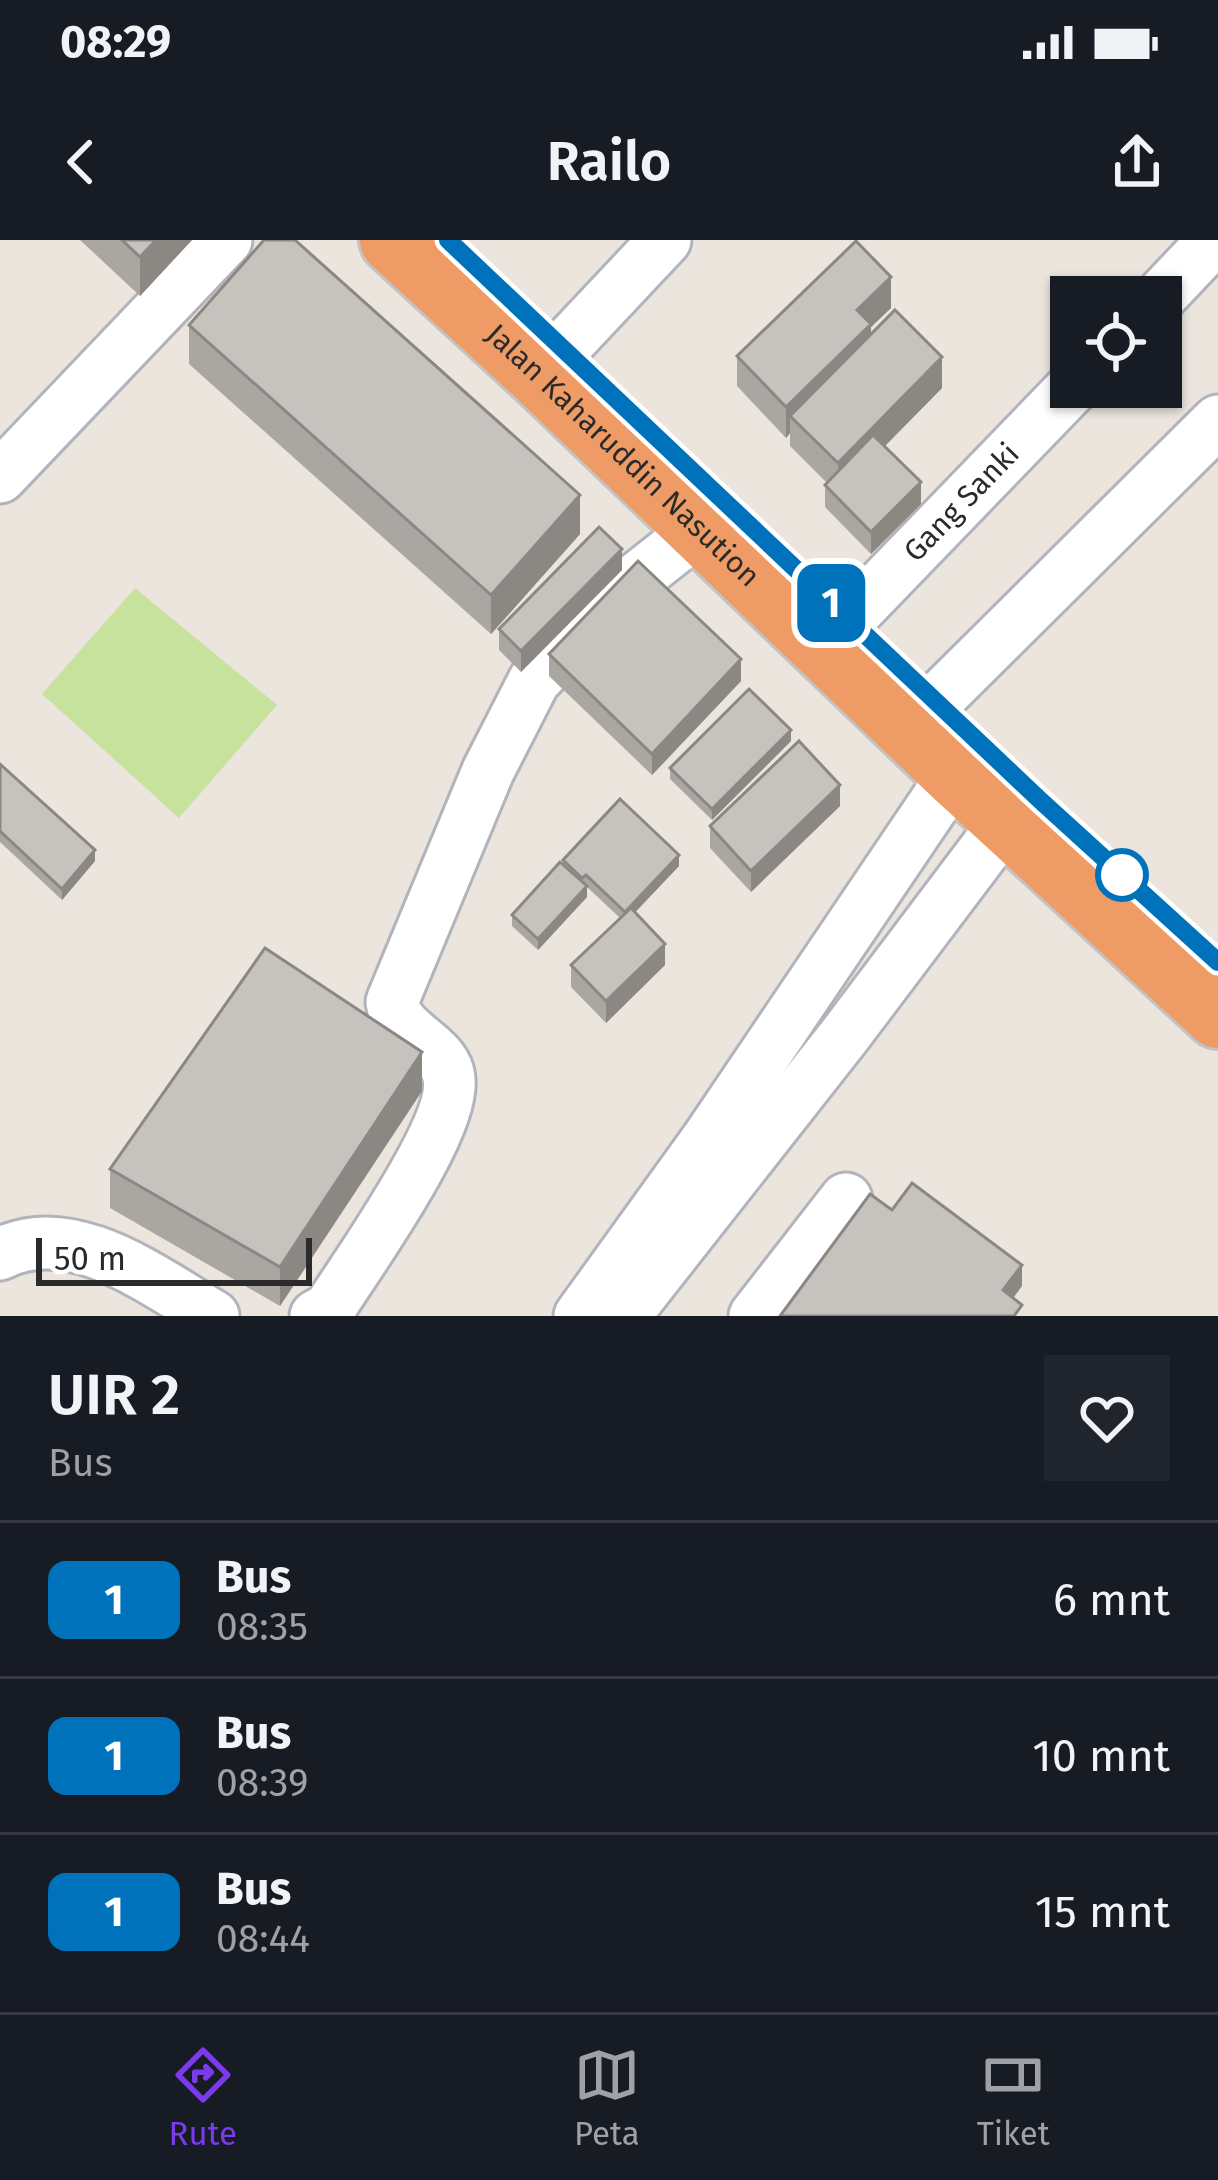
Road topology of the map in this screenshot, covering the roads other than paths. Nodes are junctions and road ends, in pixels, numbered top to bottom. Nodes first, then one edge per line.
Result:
1 (226, 240) edge
2 (392, 240) edge
3 (448, 240) edge
4 (665, 240) edge
5 (1214, 240) edge
6 (1180, 276) edge
7 (550, 361) junction
8 (1053, 408) edge
9 (1218, 421) edge
10 (0, 477) edge
11 (698, 530) junction
12 (849, 619) junction
13 (936, 701) junction
14 (955, 772) junction
15 (1008, 819) junction
16 (1218, 962) edge
17 (1218, 1015) edge
18 (846, 1199) dead end
19 (0, 1254) edge
20 (329, 1314) edge
21 (213, 1316) edge
22 (580, 1316) edge
23 (625, 1316) edge
24 (755, 1316) edge

1 - 10 street
2 - 7 highway, Jalan Kaharuddin Nasution
3 - 7 highway, Jalan Kaharuddin Nasution
4 - 7 street
5 - 6 street
7 - 11 highway, Jalan Kaharuddin Nasution
7 - 12 highway, Jalan Kaharuddin Nasution
8 - 12 street, Gang Sanki
9 - 13 street
11 - 14 highway, Jalan Kaharuddin Nasution
11 - 20 street
12 - 13 highway, Jalan Kaharuddin Nasution
13 - 16 highway, Jalan Kaharuddin Nasution
14 - 15 highway, Jalan Kaharuddin Nasution
14 - 22 street
15 - 17 highway, Jalan Kaharuddin Nasution
15 - 23 street
18 - 24 street
19 - 21 street

